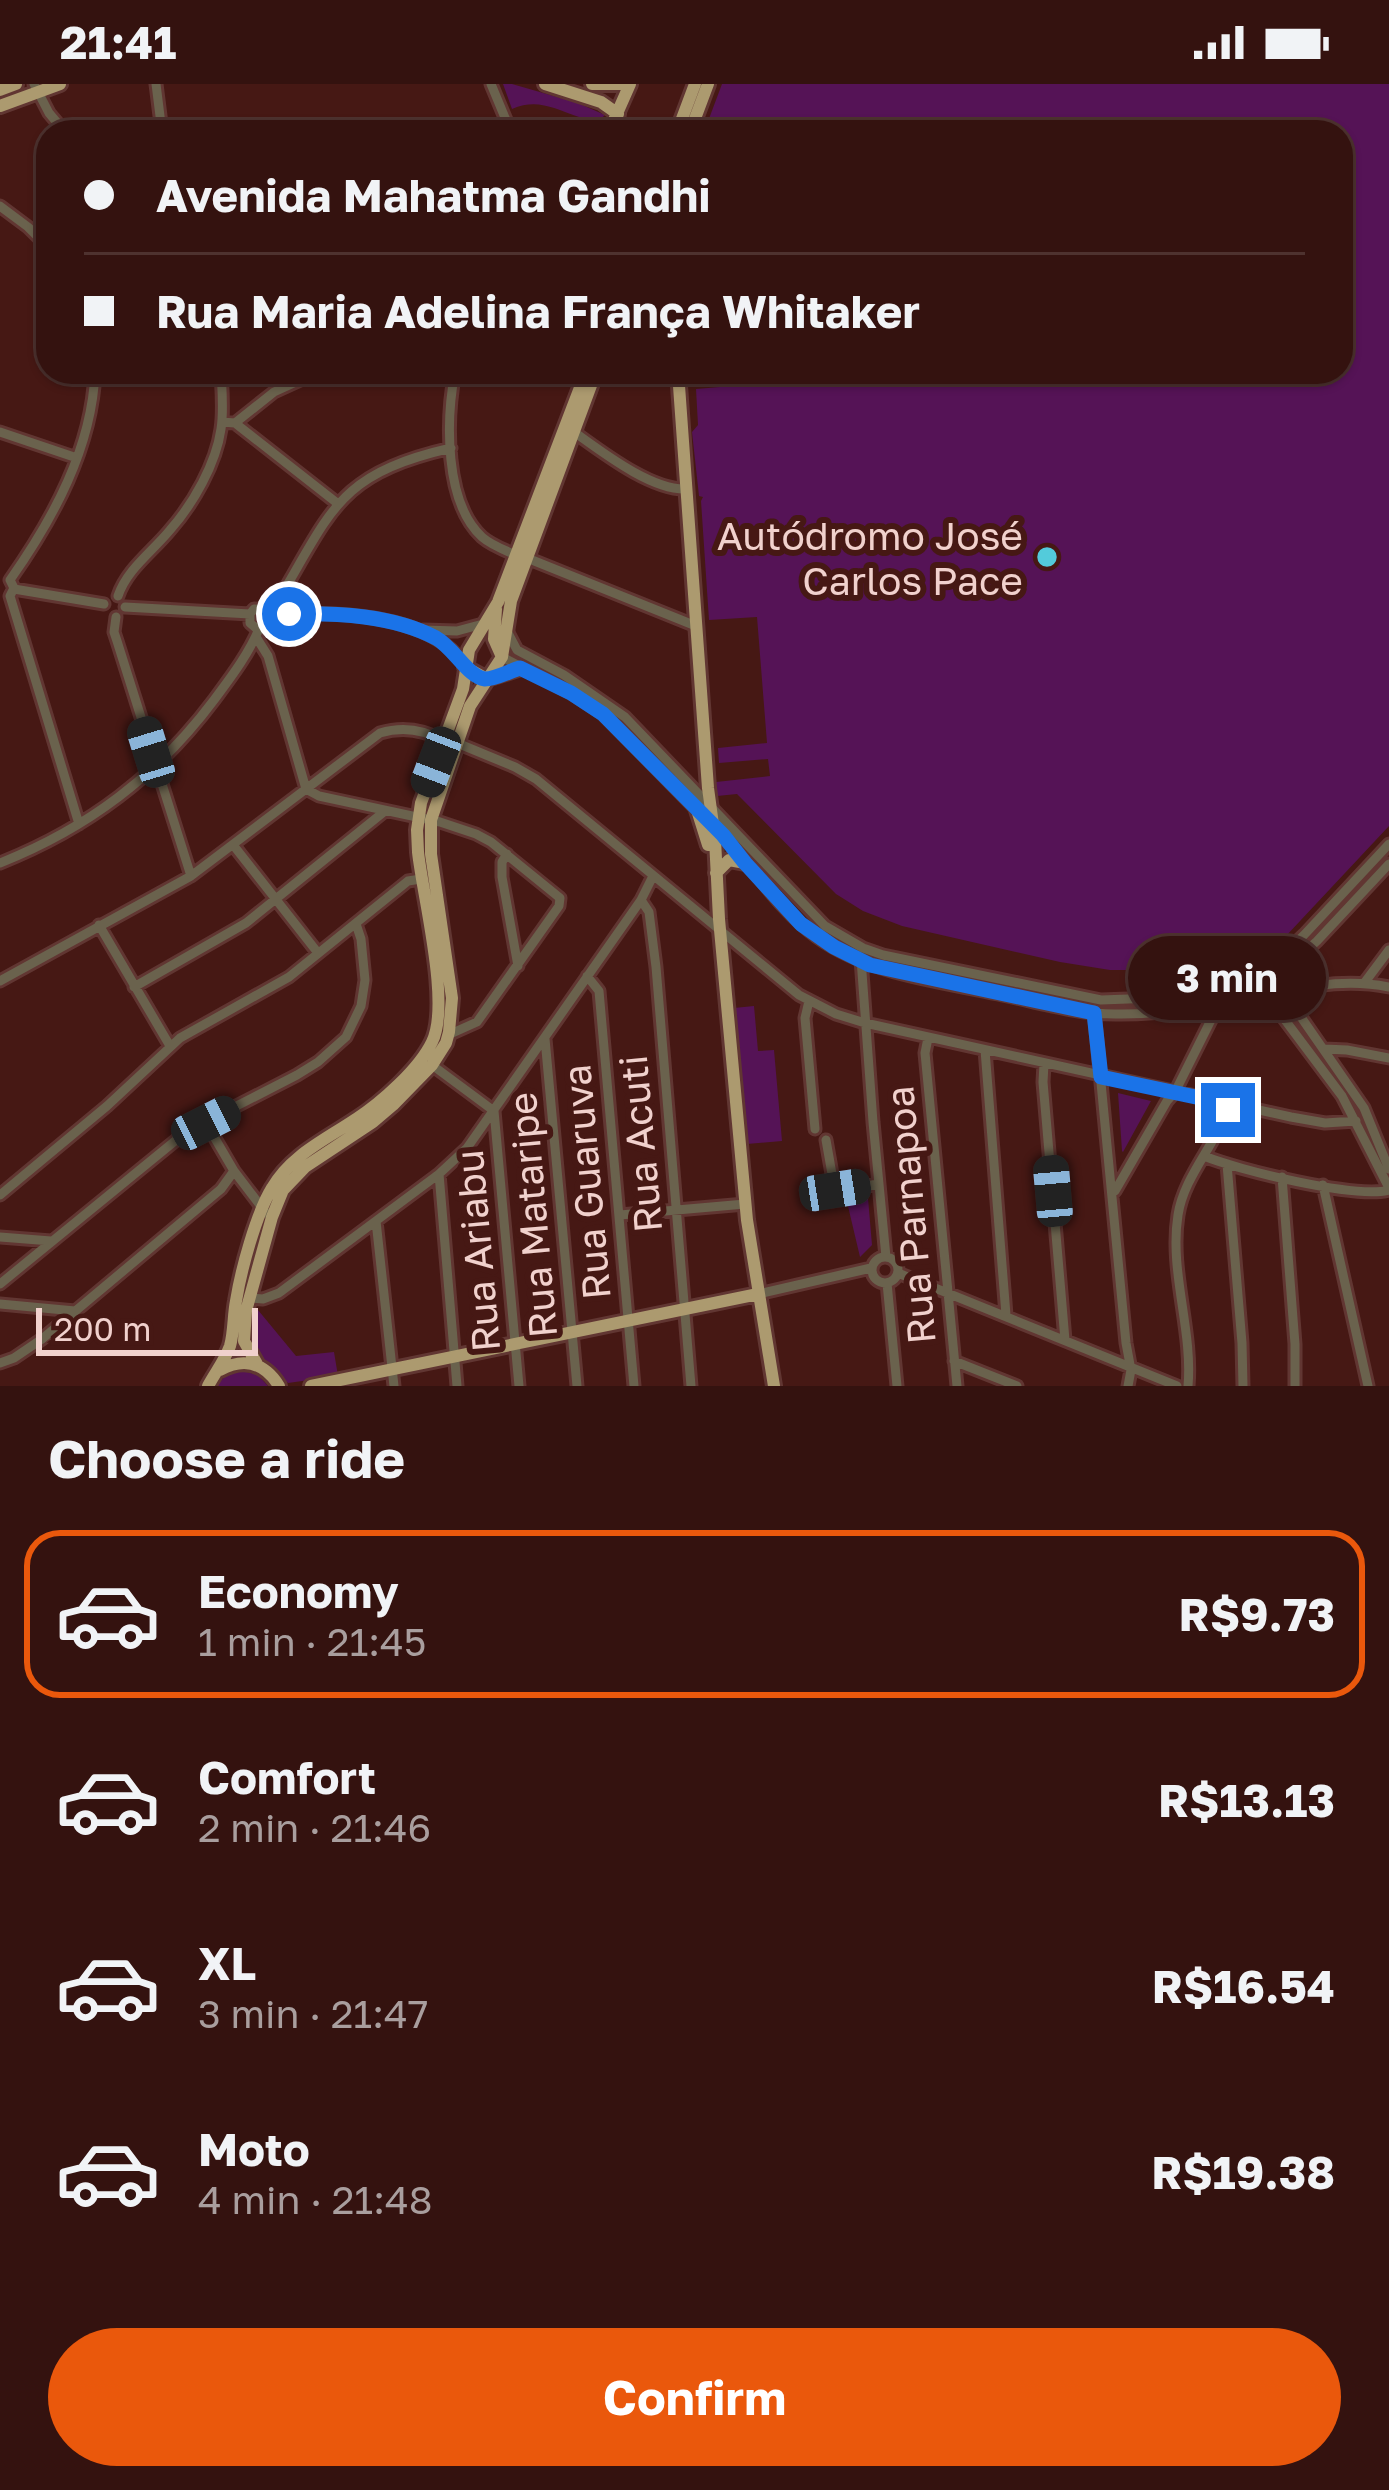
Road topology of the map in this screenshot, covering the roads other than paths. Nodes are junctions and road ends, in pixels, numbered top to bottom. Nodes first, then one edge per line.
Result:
1 (16, 84) edge
2 (58, 84) edge
3 (156, 84) edge
4 (490, 84) edge
5 (545, 84) edge
6 (592, 84) edge
7 (628, 84) edge
8 (696, 84) edge
9 (708, 84) edge
10 (35, 88) edge
11 (0, 90) edge
12 (701, 102) junction
13 (0, 106) edge
14 (619, 114) junction
15 (55, 120) edge
16 (160, 120) edge
17 (506, 120) edge
18 (616, 120) edge
19 (682, 120) edge
20 (694, 120) edge
21 (0, 206) edge
22 (36, 234) edge
23 (94, 384) edge
24 (221, 384) edge
25 (292, 384) edge
26 (454, 384) edge
27 (582, 384) edge
28 (592, 384) edge
29 (679, 384) edge
30 (222, 422) junction
31 (235, 423) junction
32 (0, 432) edge
33 (574, 432) junction
34 (451, 448) junction
35 (77, 458) junction
36 (687, 489) junction
37 (337, 502) junction
38 (522, 557) junction
39 (7, 588) edge
40 (118, 596) junction
41 (498, 602) junction
42 (104, 604) junction
43 (125, 608) junction
44 (268, 613) junction
45 (250, 614) junction
46 (116, 617) junction
47 (483, 624) junction
48 (696, 626) junction
49 (418, 629) junction
50 (506, 631) junction
51 (257, 633) junction
52 (502, 657) junction
53 (465, 668) junction
54 (520, 668) junction
55 (487, 679) junction
56 (561, 680) junction
57 (451, 742) junction
58 (156, 768) junction
59 (306, 788) junction
60 (703, 809) junction
61 (386, 811) junction
62 (425, 819) junction
63 (79, 824) junction
64 (713, 825) junction
65 (1389, 844) edge
66 (234, 846) junction
67 (507, 854) junction
68 (0, 863) edge
69 (745, 863) junction
70 (1389, 863) edge
71 (716, 874) junction
72 (191, 876) junction
73 (421, 879) junction
74 (658, 880) junction
75 (277, 899) junction
76 (641, 900) junction
77 (356, 924) junction
78 (100, 925) junction
79 (720, 929) junction
80 (863, 948) junction
81 (1389, 950) edge
82 (318, 953) junction
83 (861, 962) junction
84 (518, 966) junction
85 (587, 976) junction
86 (1278, 980) junction
87 (0, 981) edge
88 (1365, 982) junction
89 (134, 986) junction
90 (1389, 987) edge
91 (1262, 989) junction
92 (1094, 1000) junction
93 (809, 1001) junction
94 (1220, 1002) junction
95 (1094, 1013) junction
96 (866, 1023) junction
97 (448, 1035) junction
98 (928, 1038) junction
99 (545, 1039) junction
100 (170, 1046) junction
101 (1324, 1049) junction
102 (985, 1050) junction
103 (1389, 1058) edge
104 (1044, 1064) junction
105 (432, 1065) junction
106 (1101, 1077) junction
107 (1175, 1092) junction
108 (1229, 1104) junction
109 (494, 1111) junction
110 (1356, 1121) junction
111 (206, 1123) junction
112 (815, 1129) dead end
113 (826, 1141) dead end
114 (1204, 1156) junction
115 (1227, 1164) junction
116 (1389, 1169) edge
117 (234, 1172) junction
118 (439, 1174) junction
119 (1282, 1177) junction
120 (878, 1184) junction
121 (1323, 1185) junction
122 (244, 1187) junction
123 (221, 1189) junction
124 (1389, 1189) edge
125 (0, 1195) edge
126 (1112, 1196) junction
127 (746, 1204) junction
128 (676, 1208) junction
129 (267, 1214) junction
130 (620, 1215) junction
131 (376, 1221) junction
132 (0, 1237) edge
133 (51, 1241) junction
134 (886, 1257) junction
135 (869, 1272) junction
136 (896, 1278) junction
137 (0, 1284) edge
138 (758, 1294) junction
139 (947, 1294) junction
140 (248, 1298) junction
141 (0, 1304) edge
142 (685, 1309) junction
143 (76, 1311) junction
144 (1006, 1315) junction
145 (629, 1321) junction
146 (573, 1332) junction
147 (1065, 1340) junction
148 (516, 1344) junction
149 (454, 1357) junction
150 (954, 1361) junction
151 (0, 1363) edge
152 (257, 1364) junction
153 (392, 1369) junction
154 (1131, 1370) junction
155 (211, 1380) edge
156 (336, 1384) edge
157 (279, 1386) edge
158 (311, 1386) edge
159 (394, 1386) edge
160 (457, 1386) edge
161 (519, 1386) edge
162 (577, 1386) edge
163 (634, 1386) edge
164 (692, 1386) edge
165 (774, 1386) edge
166 (897, 1386) edge
167 (957, 1386) edge
168 (1017, 1386) edge
169 (1128, 1386) edge
170 (1177, 1386) edge
171 (1188, 1386) edge
172 (1243, 1386) edge
173 (1295, 1386) edge
174 (1368, 1386) edge

1 - 11 main road
2 - 10 main road
3 - 16 street
4 - 17 street
5 - 14 main road
6 - 7 main road
7 - 14 main road
8 - 12 main road
8 - 19 main road
9 - 12 main road
10 - 13 main road
10 - 15 street
12 - 20 main road
14 - 18 main road
21 - 22 street
23 - 35 street
24 - 30 street
25 - 31 street
26 - 34 street
27 - 38 main road
28 - 33 main road
29 - 36 main road
30 - 31 street
30 - 40 street
31 - 37 street
32 - 35 street
33 - 36 street
33 - 38 main road
34 - 37 street
34 - 38 street
35 - 39 street
36 - 48 main road
37 - 44 street
38 - 41 main road
38 - 48 street
38 - 50 main road
39 - 42 street
39 - 63 street
40 - 42 street
40 - 43 street
41 - 47 main road
41 - 52 main road
42 - 46 street
43 - 45 street
43 - 46 street
44 - 45 street
44 - 49 street
44 - 51 street
45 - 51 street
46 - 58 street
47 - 49 street
47 - 53 main road
48 - 60 main road
49 - 53 street
50 - 52 main road
50 - 56 street
51 - 58 street
51 - 59 street
52 - 54 street
52 - 55 main road
53 - 55 main road
53 - 57 main road
54 - 55 main road
54 - 56 street
55 - 57 main road
56 - 60 street
57 - 59 street
57 - 62 main road
57 - 74 street
58 - 63 street
58 - 72 street
59 - 61 street
59 - 66 street
60 - 64 main road
60 - 71 main road
60 - 80 street
61 - 62 street
61 - 75 street
62 - 67 street
62 - 73 main road
62 - 97 main road
63 - 68 street
64 - 69 street
64 - 71 main road
65 - 86 street
66 - 72 street
66 - 75 street
67 - 84 street
67 - 84 street
69 - 71 main road
69 - 83 street
70 - 86 street
71 - 79 main road
72 - 78 street
73 - 77 street
73 - 129 main road
74 - 76 street
74 - 79 street
75 - 82 street
75 - 89 street
76 - 85 street
76 - 128 street, Rua Acuti
77 - 82 street
77 - 111 street
78 - 87 street
78 - 89 street
79 - 93 street
79 - 127 main road
80 - 83 street
80 - 92 street
81 - 88 street
82 - 100 street
83 - 95 street
83 - 96 street
84 - 97 street
85 - 99 street
85 - 130 street, Rua Guaruva
86 - 88 street
86 - 91 street
86 - 91 street
86 - 101 street
88 - 90 street
89 - 100 street
91 - 92 street
91 - 94 street
91 - 110 street
92 - 95 street
93 - 96 street
93 - 112 street
94 - 95 street
94 - 107 street
95 - 106 street
96 - 98 street
96 - 120 street
97 - 105 main road
98 - 102 street
98 - 139 street, Rua Parnapoa
99 - 109 street
99 - 146 street, Rua Mataripe
100 - 125 street
101 - 103 street
101 - 116 street
102 - 104 street
102 - 144 street
104 - 106 street
104 - 147 street
105 - 109 street
105 - 129 main road
106 - 107 street
106 - 126 street
107 - 108 street
107 - 126 street
108 - 110 street
108 - 114 street
109 - 118 street
109 - 148 street, Rua Ariabu
110 - 124 street
111 - 117 street
111 - 133 street
113 - 120 street
114 - 115 street
114 - 171 street
115 - 119 street
115 - 172 street
117 - 122 street
117 - 123 street
118 - 131 street
118 - 149 street
119 - 121 street
119 - 173 street
120 - 134 street
121 - 124 street
121 - 174 street
122 - 123 street
122 - 129 street
123 - 143 street
126 - 154 street
127 - 128 street
127 - 138 main road
128 - 130 street
128 - 142 street, Rua Acuti
129 - 140 main road
129 - 155 main road
130 - 145 street, Rua Guaruva
131 - 140 street
131 - 153 street
132 - 133 street
133 - 137 street
134 - 135 street
134 - 136 street
135 - 136 street
135 - 138 street
136 - 139 street
136 - 166 street
138 - 142 main road
138 - 165 main road
139 - 144 street
139 - 150 street, Rua Parnapoa
140 - 152 main road
141 - 143 street
142 - 145 main road
142 - 164 street, Rua Acuti
143 - 151 street
144 - 147 street
145 - 146 main road
145 - 163 street, Rua Guaruva
146 - 148 main road
146 - 162 street, Rua Mataripe
147 - 154 street
148 - 149 main road
148 - 161 street, Rua Ariabu
149 - 153 main road
149 - 160 street
150 - 167 street, Rua Parnapoa
150 - 168 street
152 - 155 main road
152 - 157 main road
153 - 156 main road
153 - 159 street
154 - 169 street
154 - 170 street
156 - 158 main road

